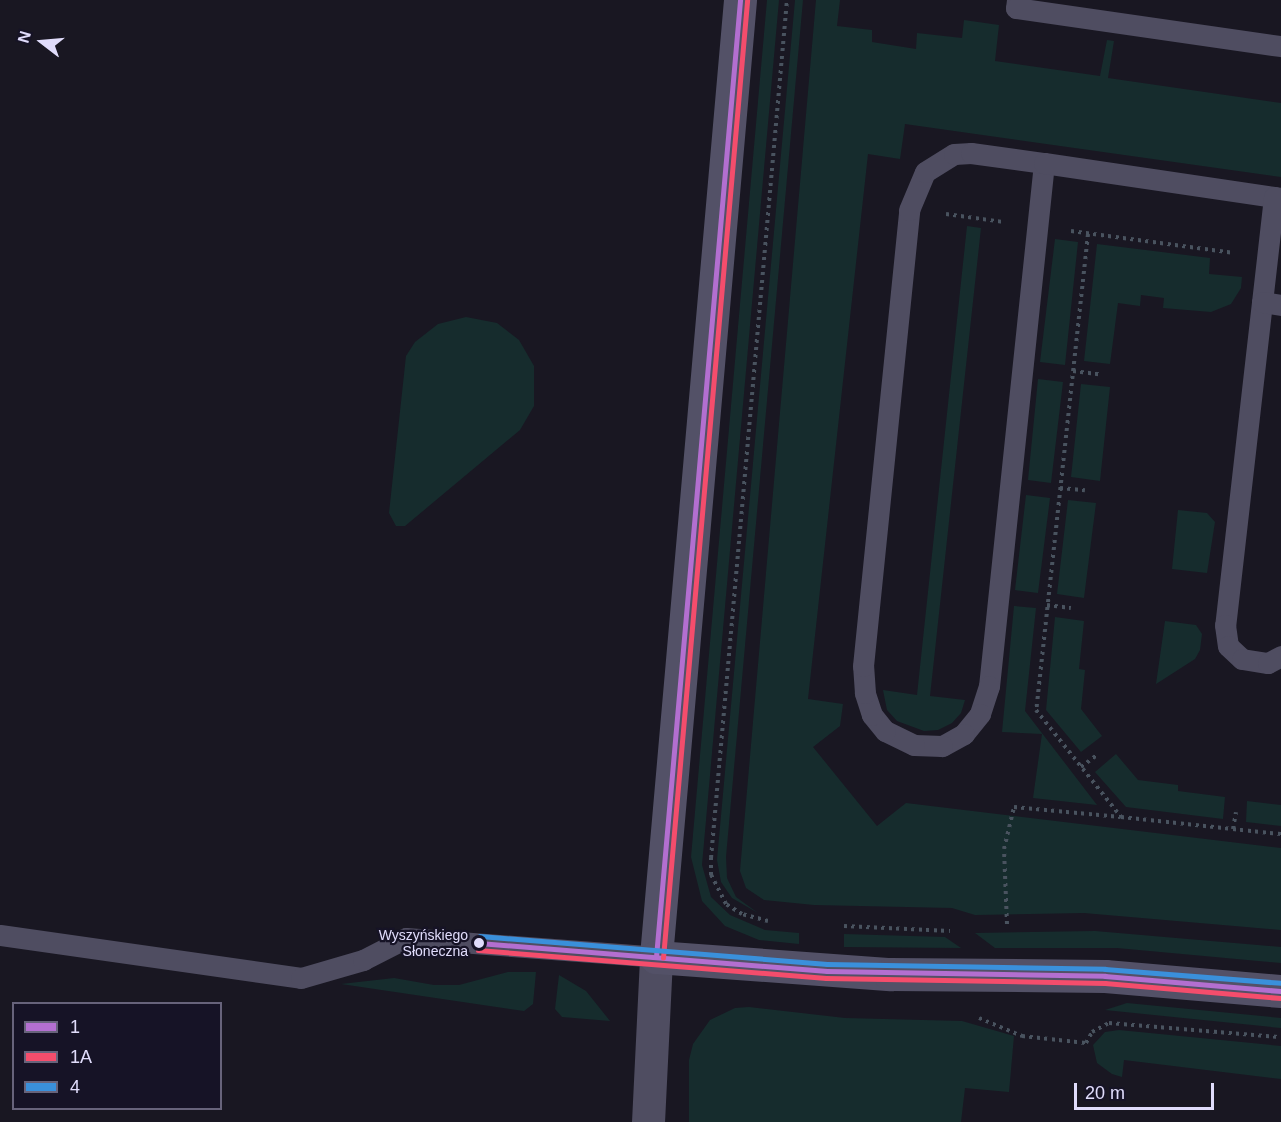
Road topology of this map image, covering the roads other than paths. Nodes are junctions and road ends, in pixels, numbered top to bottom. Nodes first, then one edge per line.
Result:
1 (740, 0) edge
2 (1017, 0) edge
3 (1281, 46) edge
4 (1044, 163) junction
5 (1277, 197) edge
6 (1271, 303) edge
7 (1281, 656) edge
8 (0, 935) edge
9 (656, 957) junction
10 (1281, 991) edge
11 (648, 1122) edge

1 - 9 street
2 - 3 lane
4 - 4 lane
4 - 5 lane
5 - 6 lane
6 - 7 lane
8 - 9 lane
9 - 10 street
9 - 11 street

